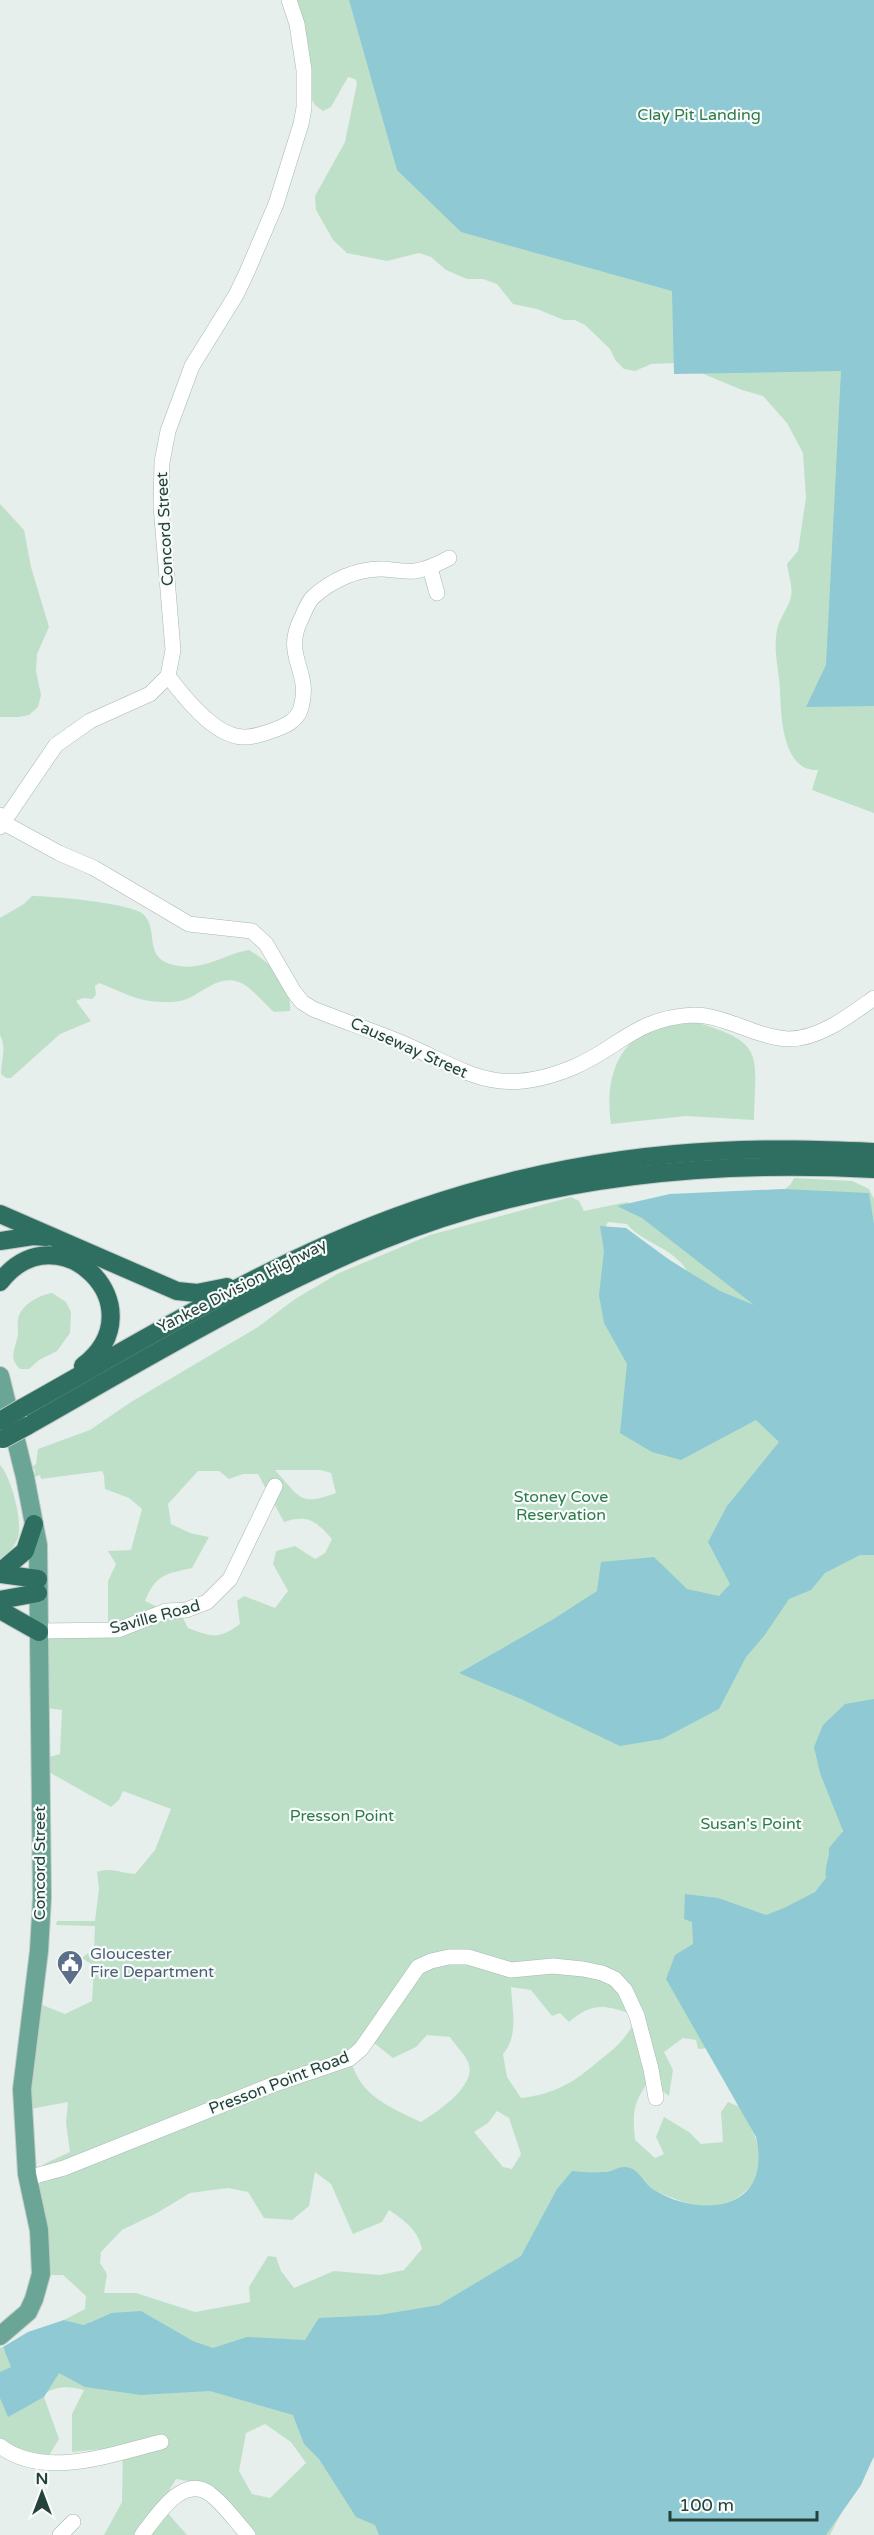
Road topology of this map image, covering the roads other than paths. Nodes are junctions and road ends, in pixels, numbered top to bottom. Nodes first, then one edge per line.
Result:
1 (290, 0) edge
2 (449, 558) dead end
3 (430, 568) junction
4 (437, 593) dead end
5 (168, 676) junction
6 (1, 822) edge
7 (874, 999) edge
8 (874, 1152) edge
9 (874, 1169) edge
10 (0, 1214) edge
11 (50, 1238) junction
12 (0, 1241) edge
13 (331, 1243) junction
14 (26, 1260) junction
15 (0, 1264) edge
16 (0, 1282) edge
17 (0, 1376) edge
18 (25, 1417) junction
19 (0, 1420) edge
20 (1, 1440) edge
21 (274, 1486) dead end
22 (34, 1524) junction
23 (0, 1573) edge
24 (38, 1586) junction
25 (0, 1600) edge
26 (0, 1610) edge
27 (39, 1632) junction
28 (656, 2098) dead end
29 (28, 2178) junction
30 (0, 2336) edge
31 (160, 2442) dead end
32 (0, 2446) edge
33 (73, 2522) dead end
34 (60, 2535) edge
35 (142, 2535) edge
36 (248, 2535) edge

1 - 5 street, Concord Street
2 - 3 street
3 - 4 street
3 - 5 street
5 - 6 street
6 - 7 street, Causeway Street
8 - 13 highway, Yankee Division Highway
9 - 18 highway, Yankee Division Highway
10 - 11 highway
11 - 12 highway
11 - 13 highway
13 - 18 highway, Yankee Division Highway
14 - 15 highway
14 - 16 highway
14 - 18 highway
17 - 22 main road, Concord Street
18 - 19 highway, Yankee Division Highway, bridge
18 - 20 highway, Yankee Division Highway, bridge
21 - 27 street, Saville Road
22 - 23 highway
22 - 24 main road, Concord Street
23 - 24 highway
24 - 25 highway
24 - 27 main road, Concord Street
26 - 27 highway
27 - 29 main road, Concord Street
28 - 29 street, Presson Point Road
29 - 30 main road, Concord Street
31 - 32 street
33 - 34 street
35 - 36 street

